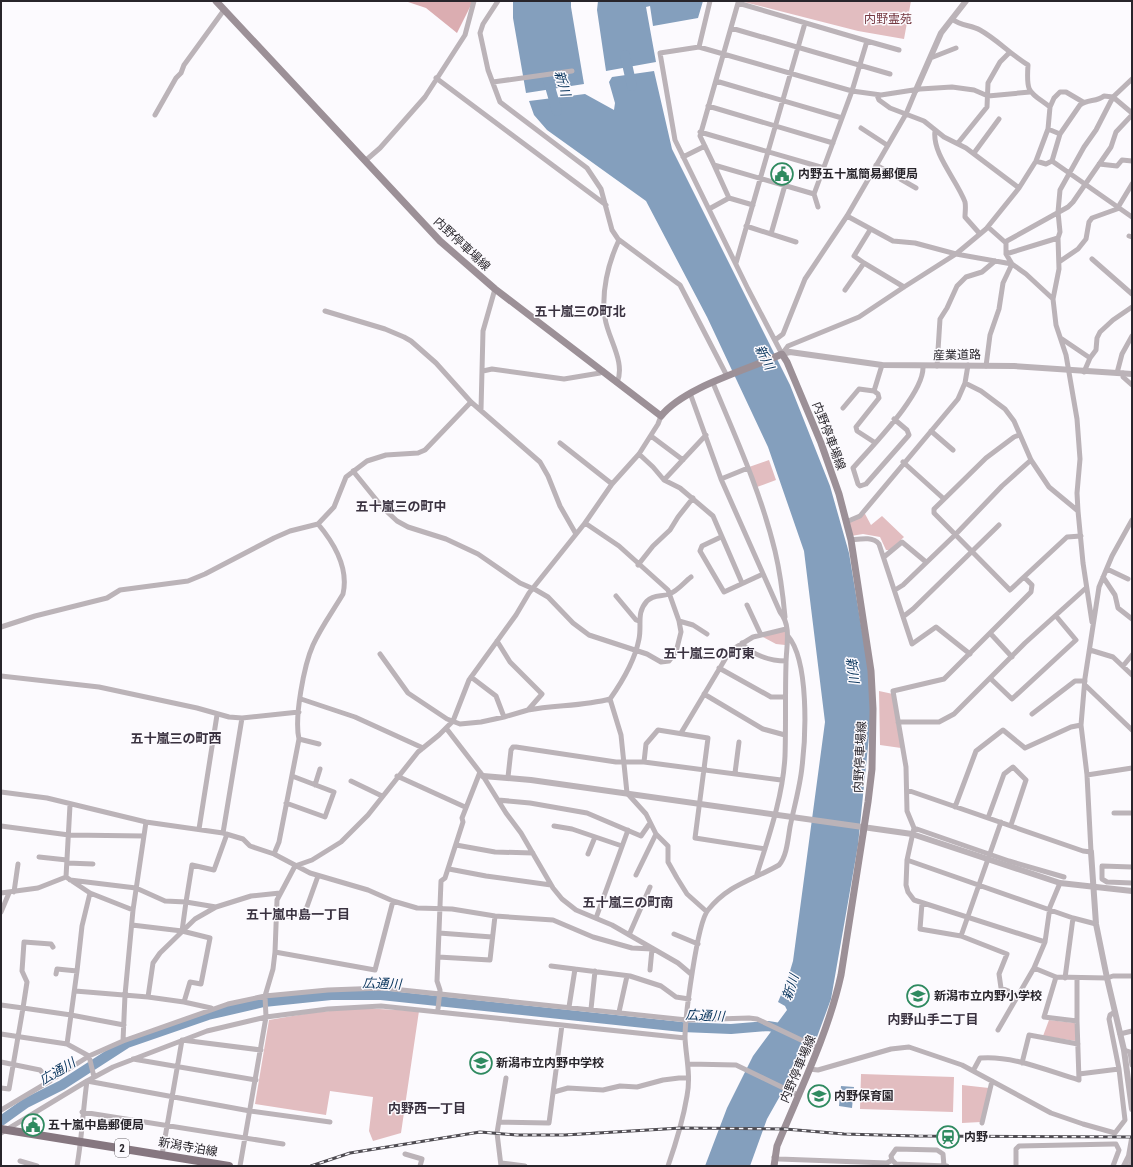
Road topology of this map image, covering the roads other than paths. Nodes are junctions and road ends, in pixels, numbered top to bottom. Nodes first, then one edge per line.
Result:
1 (216, 1) edge
2 (474, 1) edge
3 (498, 1) edge
4 (710, 1) edge
5 (966, 1) edge
6 (224, 10) junction
7 (952, 19) junction
8 (805, 23) junction
9 (731, 28) junction
10 (867, 41) junction
11 (699, 47) junction
12 (798, 47) junction
13 (956, 48) dead end
14 (899, 50) dead end
15 (1009, 53) junction
16 (724, 54) junction
17 (931, 56) junction
18 (860, 65) junction
19 (572, 71) dead end
20 (791, 73) junction
21 (890, 74) dead end
22 (436, 78) junction
23 (1132, 79) edge
24 (716, 80) junction
25 (493, 82) junction
26 (916, 90) junction
27 (852, 91) junction
28 (1030, 92) junction
29 (877, 95) junction
30 (988, 96) junction
31 (1113, 97) junction
32 (783, 100) junction
33 (1083, 102) junction
34 (708, 106) junction
35 (1050, 107) junction
36 (906, 114) junction
37 (1132, 114) edge
38 (155, 115) dead end
39 (842, 118) junction
40 (999, 119) dead end
41 (776, 126) junction
42 (861, 128) dead end
43 (1048, 129) junction
44 (935, 131) junction
45 (700, 132) junction
46 (1060, 134) junction
47 (833, 143) junction
48 (958, 143) junction
49 (887, 145) junction
50 (705, 146) junction
51 (768, 151) junction
52 (974, 153) junction
53 (683, 157) junction
54 (365, 161) junction
55 (1036, 161) junction
56 (1052, 161) junction
57 (1132, 161) edge
58 (1099, 164) junction
59 (714, 165) junction
60 (876, 166) junction
61 (824, 168) junction
62 (1070, 173) junction
63 (760, 178) junction
64 (1132, 184) edge
65 (785, 185) junction
66 (1087, 185) junction
67 (916, 188) dead end
68 (1019, 188) junction
69 (814, 194) junction
70 (729, 198) junction
71 (606, 205) junction
72 (753, 205) junction
73 (818, 207) dead end
74 (1118, 208) junction
75 (709, 209) junction
76 (1058, 212) junction
77 (847, 216) junction
78 (1132, 217) edge
79 (746, 226) junction
80 (988, 227) junction
81 (870, 230) junction
82 (771, 234) junction
83 (980, 234) junction
84 (1058, 238) junction
85 (619, 240) junction
86 (796, 242) dead end
87 (1004, 242) junction
88 (956, 254) junction
89 (1006, 254) junction
90 (1092, 259) dead end
91 (995, 261) junction
92 (1059, 262) junction
93 (864, 263) junction
94 (736, 264) junction
95 (1012, 264) junction
96 (904, 286) junction
97 (495, 289) junction
98 (845, 290) dead end
99 (1132, 294) edge
100 (1053, 300) junction
101 (1132, 307) edge
102 (325, 311) dead end
103 (1132, 336) edge
104 (1062, 339) junction
105 (774, 340) junction
106 (780, 355) junction
107 (1090, 358) junction
108 (882, 365) junction
109 (968, 365) junction
110 (937, 366) junction
111 (986, 366) junction
112 (923, 367) junction
113 (1068, 370) junction
114 (483, 371) junction
115 (603, 371) junction
116 (1084, 372) junction
117 (1120, 373) junction
118 (1132, 374) edge
119 (729, 376) junction
120 (617, 383) junction
121 (713, 383) junction
122 (965, 383) junction
123 (1132, 385) edge
124 (874, 391) junction
125 (690, 393) junction
126 (471, 402) junction
127 (843, 408) dead end
128 (481, 410) junction
129 (661, 416) junction
130 (894, 419) junction
131 (931, 431) junction
132 (706, 435) junction
133 (1019, 435) junction
134 (651, 436) junction
135 (874, 442) junction
136 (560, 443) dead end
137 (953, 450) dead end
138 (639, 454) junction
139 (683, 460) junction
140 (1031, 460) junction
141 (904, 462) junction
142 (748, 468) junction
143 (353, 471) junction
144 (721, 479) junction
145 (664, 480) junction
146 (612, 484) junction
147 (693, 498) junction
148 (944, 499) junction
149 (1078, 511) junction
150 (1132, 520) edge
151 (846, 522) junction
152 (585, 523) junction
153 (318, 524) junction
154 (999, 525) dead end
155 (576, 534) junction
156 (956, 535) junction
157 (1081, 536) junction
158 (721, 537) junction
159 (851, 540) junction
160 (972, 551) junction
161 (884, 557) junction
162 (926, 562) junction
163 (638, 564) junction
164 (1107, 569) junction
165 (764, 574) junction
166 (691, 577) dead end
167 (1024, 577) junction
168 (1104, 577) junction
169 (1128, 580) dead end
170 (742, 584) junction
171 (1086, 588) junction
172 (534, 589) junction
173 (895, 590) junction
174 (670, 594) junction
175 (616, 596) dead end
176 (747, 605) dead end
177 (904, 616) junction
178 (1056, 616) junction
179 (786, 618) junction
180 (1132, 619) edge
181 (639, 621) junction
182 (679, 621) junction
183 (1092, 622) junction
184 (1, 627) edge
185 (786, 628) junction
186 (990, 633) junction
187 (707, 634) dead end
188 (761, 635) junction
189 (788, 636) junction
190 (497, 641) junction
191 (742, 643) junction
192 (1090, 650) junction
193 (635, 652) junction
194 (380, 654) dead end
195 (970, 654) junction
196 (1132, 655) edge
197 (1012, 657) junction
198 (786, 661) junction
199 (1123, 666) junction
200 (719, 668) junction
201 (1132, 675) edge
202 (1, 676) edge
203 (471, 677) junction
204 (990, 678) junction
205 (1085, 683) junction
206 (704, 694) junction
207 (785, 697) junction
208 (301, 699) junction
209 (610, 699) junction
210 (528, 710) junction
211 (299, 712) junction
212 (1032, 714) dead end
213 (218, 715) junction
214 (504, 717) junction
215 (242, 718) junction
216 (453, 721) junction
217 (898, 722) junction
218 (1081, 725) junction
219 (446, 728) junction
220 (1132, 730) edge
221 (680, 733) junction
222 (785, 735) junction
223 (299, 738) junction
224 (739, 742) dead end
225 (320, 744) dead end
226 (423, 748) junction
227 (623, 762) junction
228 (644, 762) junction
229 (1132, 768) edge
230 (320, 769) dead end
231 (705, 770) junction
232 (735, 773) junction
233 (481, 774) junction
234 (1087, 775) junction
235 (292, 776) junction
236 (397, 776) junction
237 (508, 778) junction
238 (781, 780) junction
239 (351, 781) dead end
240 (315, 785) junction
241 (907, 790) junction
242 (1, 792) edge
243 (627, 794) junction
244 (382, 796) junction
245 (498, 800) junction
246 (286, 803) junction
247 (700, 803) junction
248 (70, 805) junction
249 (466, 807) junction
250 (956, 807) junction
251 (1114, 813) dead end
252 (1132, 813) edge
253 (777, 815) junction
254 (988, 818) junction
255 (146, 822) junction
256 (1002, 822) junction
257 (650, 823) junction
258 (1011, 825) junction
259 (1, 826) edge
260 (554, 826) dead end
261 (199, 829) junction
262 (628, 830) junction
263 (913, 831) junction
264 (225, 833) junction
265 (69, 834) junction
266 (656, 834) junction
267 (144, 836) junction
268 (595, 837) junction
269 (456, 845) junction
270 (622, 846) junction
271 (765, 849) junction
272 (1091, 852) junction
273 (533, 853) junction
274 (274, 854) junction
275 (588, 854) dead end
276 (990, 855) junction
277 (39, 857) dead end
278 (907, 860) junction
279 (67, 862) junction
280 (18, 864) dead end
281 (93, 864) dead end
282 (295, 866) junction
283 (1132, 867) edge
284 (448, 869) junction
285 (757, 874) junction
286 (636, 875) dead end
287 (318, 876) junction
288 (68, 879) junction
289 (1062, 880) junction
290 (1132, 883) edge
291 (980, 884) junction
292 (551, 885) junction
293 (650, 887) dead end
294 (136, 888) junction
295 (1093, 888) junction
296 (1132, 891) edge
297 (12, 892) junction
298 (90, 892) junction
299 (280, 892) junction
300 (1, 893) edge
301 (393, 901) junction
302 (186, 902) junction
303 (922, 903) junction
304 (216, 907) junction
305 (440, 909) junction
306 (133, 910) junction
307 (1049, 910) junction
308 (706, 911) junction
309 (1, 912) edge
310 (495, 916) junction
311 (276, 917) junction
312 (968, 917) junction
313 (596, 918) junction
314 (1073, 918) junction
315 (1096, 924) junction
316 (132, 925) junction
317 (182, 931) junction
318 (440, 933) junction
319 (674, 934) dead end
320 (629, 935) junction
321 (961, 936) junction
322 (492, 937) junction
323 (1045, 942) junction
324 (698, 944) junction
325 (53, 947) dead end
326 (652, 949) junction
327 (275, 952) junction
328 (438, 957) junction
329 (551, 966) dead end
330 (1034, 968) junction
331 (575, 969) junction
332 (650, 970) dead end
333 (78, 971) junction
334 (595, 971) junction
335 (56, 974) dead end
336 (691, 974) junction
337 (627, 976) junction
338 (1132, 976) edge
339 (1056, 977) junction
340 (1065, 978) junction
341 (1077, 978) junction
342 (1107, 978) junction
343 (75, 991) junction
344 (440, 994) junction
345 (125, 995) junction
346 (1018, 995) junction
347 (148, 997) junction
348 (265, 997) junction
349 (689, 999) junction
350 (184, 1002) junction
351 (1, 1005) edge
352 (569, 1007) junction
353 (23, 1008) junction
354 (211, 1008) junction
355 (438, 1009) dead end
356 (591, 1009) junction
357 (619, 1012) junction
358 (1115, 1012) junction
359 (71, 1015) junction
360 (267, 1017) junction
361 (687, 1021) junction
362 (1076, 1021) junction
363 (124, 1024) junction
364 (562, 1025) junction
365 (998, 1030) dead end
366 (1132, 1031) edge
367 (1, 1034) edge
368 (1120, 1034) junction
369 (18, 1037) junction
370 (685, 1037) junction
371 (182, 1040) junction
372 (123, 1041) junction
373 (67, 1044) junction
374 (1078, 1044) junction
375 (818, 1048) junction
376 (261, 1050) junction
377 (1124, 1050) junction
378 (89, 1056) junction
379 (132, 1059) junction
380 (1, 1062) edge
381 (13, 1063) junction
382 (1022, 1063) junction
383 (689, 1064) junction
384 (1132, 1065) edge
385 (178, 1067) junction
386 (809, 1069) junction
387 (1119, 1069) junction
388 (973, 1071) junction
389 (1079, 1074) junction
390 (94, 1077) junction
391 (506, 1078) dead end
392 (688, 1078) junction
393 (256, 1080) junction
394 (50, 1081) junction
395 (87, 1081) junction
396 (992, 1081) junction
397 (1, 1088) edge
398 (554, 1092) junction
399 (798, 1095) junction
400 (172, 1097) junction
401 (1132, 1109) edge
402 (1, 1110) edge
403 (250, 1111) junction
404 (82, 1112) junction
405 (330, 1122) dead end
406 (499, 1122) junction
407 (982, 1123) dead end
408 (167, 1126) junction
409 (3, 1130) edge
410 (245, 1137) junction
411 (1132, 1139) edge
412 (82, 1141) junction
413 (283, 1144) dead end
414 (405, 1154) dead end
415 (162, 1155) junction
416 (774, 1157) junction
417 (892, 1160) junction
418 (20, 1161) dead end
419 (1132, 1162) edge
420 (829, 1163) edge
421 (501, 1164) edge
422 (37, 1166) edge
423 (77, 1166) edge
424 (229, 1166) edge
425 (240, 1166) edge
426 (420, 1166) edge
427 (525, 1166) edge
428 (668, 1166) edge
429 (774, 1166) edge
430 (945, 1166) edge
431 (1016, 1166) edge
432 (1113, 1166) edge
433 (1124, 1166) edge
434 (1130, 1166) edge

1 - 6 main road, 内野停車場線
2 - 22 street
3 - 25 street
4 - 11 street
5 - 7 street
6 - 38 street
6 - 54 main road, 内野停車場線
7 - 15 street
7 - 17 street
8 - 9 street
8 - 10 street
8 - 12 street
9 - 12 street
9 - 16 street
10 - 14 street
10 - 18 street
11 - 16 street
11 - 53 street
12 - 18 street
12 - 20 street
13 - 17 street
15 - 28 street
15 - 30 street
16 - 20 street
16 - 24 street
17 - 26 street
18 - 21 street
18 - 27 street
19 - 25 street
20 - 27 street
20 - 32 street
22 - 54 street
22 - 71 street
23 - 31 street
24 - 32 street
24 - 34 street
25 - 71 street
26 - 29 street
26 - 30 street
26 - 36 street
27 - 29 street
27 - 39 street
28 - 30 street
28 - 35 street
29 - 36 street
30 - 48 street
31 - 33 street
31 - 37 street
31 - 62 street
32 - 39 street
32 - 41 street
33 - 35 street
33 - 46 street
34 - 41 street
34 - 45 street
35 - 43 street
36 - 44 street
36 - 49 street
37 - 58 street
39 - 47 street
40 - 52 street
41 - 47 street
41 - 51 street
42 - 49 street
43 - 46 street
43 - 55 street
44 - 48 street
44 - 83 street
45 - 50 street
45 - 51 street
46 - 56 street
47 - 61 street
48 - 52 street
49 - 60 street
50 - 53 street
50 - 59 street
51 - 61 street
51 - 63 street
52 - 68 street
53 - 75 street
54 - 97 main road, 内野停車場線
55 - 56 street
55 - 68 street
56 - 62 street
57 - 58 street
58 - 66 street
59 - 63 street
59 - 70 street
60 - 67 street
60 - 77 street
61 - 69 street
62 - 66 street
62 - 76 street
63 - 65 street
63 - 72 street
64 - 74 street
65 - 69 street
65 - 82 street
66 - 74 street
66 - 76 street
68 - 80 street
69 - 73 street
70 - 72 street
70 - 75 street
71 - 85 street
72 - 79 street
74 - 78 street
74 - 92 street
75 - 94 street
76 - 84 street
76 - 87 street
77 - 81 street
77 - 105 street
79 - 82 street
79 - 94 street
80 - 83 street
80 - 87 street
81 - 88 street
81 - 93 street
82 - 86 street
83 - 88 street
84 - 89 street
84 - 92 street
85 - 119 street
85 - 120 street
87 - 89 street
88 - 91 street
88 - 96 street
89 - 95 street
90 - 99 street
91 - 95 street
91 - 110 street
92 - 100 street
93 - 96 street
93 - 98 street
94 - 105 street
95 - 100 street
95 - 111 street
96 - 106 street
97 - 114 street
97 - 115 main road, 内野停車場線
100 - 104 street
101 - 107 street
102 - 126 street
103 - 117 street
104 - 107 street
104 - 113 street
105 - 106 street
106 - 108 street, 産業道路
106 - 119 main road
106 - 151 main road, 内野停車場線
107 - 116 street
108 - 112 street, 産業道路
108 - 124 street
109 - 110 street, 産業道路
109 - 111 street, 産業道路
109 - 122 street
110 - 112 street, 産業道路
111 - 113 street, 産業道路
112 - 130 street
113 - 116 street, 産業道路
113 - 149 street
114 - 115 street
114 - 128 street
115 - 120 main road, 内野停車場線
116 - 117 street, 産業道路
117 - 118 street, 産業道路
117 - 123 street
119 - 121 main road
120 - 129 main road, 内野停車場線
121 - 125 main road
121 - 142 street
122 - 131 street
122 - 133 street
124 - 127 street
124 - 135 street
125 - 129 main road
125 - 132 street
126 - 128 street
126 - 143 street
128 - 155 street
129 - 134 street
130 - 135 street
130 - 135 street
131 - 137 street
131 - 141 street
132 - 139 street
132 - 144 street
133 - 140 street
133 - 148 street
134 - 138 street
134 - 139 street
136 - 146 street
138 - 145 street
138 - 146 street
139 - 145 street
140 - 149 street
140 - 156 street
141 - 148 street
141 - 151 street
142 - 144 street
142 - 179 street
143 - 153 street
143 - 172 street
144 - 165 street
145 - 147 street
146 - 152 street
147 - 158 street
147 - 163 street
148 - 156 street
149 - 157 street
150 - 164 street
151 - 159 main road, 内野停車場線
152 - 155 street
152 - 163 street
153 - 184 street
153 - 208 street
154 - 160 street
155 - 172 street
156 - 160 street
156 - 162 street
157 - 167 street
157 - 171 street
158 - 170 street
158 - 170 street
159 - 161 street
159 - 375 main road, 内野停車場線
160 - 167 street
160 - 177 street
161 - 162 street
161 - 173 street
162 - 173 street
163 - 174 street
164 - 168 street
164 - 169 street
165 - 170 street
165 - 179 street
166 - 174 street
167 - 186 street
168 - 180 street
168 - 183 street
171 - 178 street
171 - 183 street
172 - 190 street
172 - 193 street
173 - 177 street
174 - 181 street
174 - 182 street
175 - 181 street
176 - 188 street
177 - 195 street
178 - 197 street
178 - 204 street
179 - 185 street
181 - 193 street
182 - 187 street
182 - 193 street
183 - 192 street
185 - 188 street
185 - 189 street
186 - 195 street
186 - 197 street
188 - 191 street
189 - 198 street
189 - 285 street
190 - 203 street
190 - 210 street
191 - 198 street
191 - 200 street
192 - 199 street
192 - 205 street
193 - 209 street
194 - 216 street
195 - 217 street
196 - 199 street
197 - 204 street
198 - 207 street
199 - 201 street
200 - 206 street
200 - 207 street
202 - 213 street
203 - 214 street
203 - 216 street
204 - 217 street
205 - 212 street
205 - 218 street
205 - 220 street
206 - 221 street
206 - 222 street
207 - 222 street
208 - 211 street
208 - 226 street
209 - 210 street
209 - 227 street
210 - 214 street
211 - 215 street
211 - 223 street
213 - 215 street
213 - 261 street
214 - 216 street
215 - 264 street
216 - 219 street
217 - 241 street
218 - 234 street
218 - 250 street
219 - 226 street
219 - 233 street
221 - 228 street
221 - 231 street
222 - 238 street
223 - 225 street
223 - 235 street
224 - 232 street
226 - 236 street
227 - 228 street
227 - 237 street
227 - 243 street
228 - 231 street
229 - 234 street
230 - 240 street
231 - 232 street
231 - 247 street
232 - 238 street
233 - 237 street
233 - 245 street
233 - 249 street
234 - 272 street
235 - 240 street
235 - 246 street
236 - 244 street
236 - 249 street
237 - 243 street
238 - 253 street
239 - 244 street
240 - 246 street
241 - 250 street
241 - 263 street
242 - 248 street
243 - 247 street
243 - 257 street
244 - 282 street
245 - 262 street
245 - 273 street
246 - 274 street
247 - 253 street
247 - 271 street
248 - 255 street
248 - 265 street
249 - 269 street
250 - 254 street
251 - 252 street
253 - 263 street
253 - 271 street
254 - 256 street
254 - 258 street
255 - 261 street
255 - 267 street
256 - 258 street
256 - 276 street
257 - 262 street
257 - 266 street
258 - 272 street
259 - 265 street
260 - 268 street
261 - 264 street
262 - 270 street
263 - 276 street
263 - 278 street
263 - 289 street
264 - 274 street
264 - 302 street
265 - 267 street
265 - 279 street
266 - 286 street
266 - 308 street
267 - 294 street
268 - 270 street
268 - 275 street
269 - 273 street
269 - 284 street
270 - 313 street
271 - 285 street
272 - 295 street
273 - 292 street
274 - 282 street
276 - 289 street
276 - 291 street
277 - 279 street
278 - 291 street
278 - 303 street
279 - 281 street
279 - 288 street
280 - 297 street
282 - 287 street
282 - 299 street
283 - 290 street
284 - 292 street
284 - 305 street
285 - 308 street
287 - 301 street
287 - 311 street
288 - 294 street
288 - 297 street
288 - 298 street
289 - 295 street
289 - 307 street
291 - 307 street
291 - 312 street
292 - 313 street
293 - 320 street
294 - 302 street
294 - 306 street
295 - 296 street
295 - 315 street
297 - 300 street
297 - 309 street
298 - 306 street
298 - 333 street
299 - 304 street
299 - 311 street
301 - 305 street
301 - 327 street
302 - 304 street
302 - 317 street
303 - 312 street
303 - 321 street
304 - 317 street
305 - 310 street
305 - 318 street
306 - 316 street
307 - 314 street
307 - 323 street
308 - 324 street
310 - 322 street
310 - 326 street
311 - 327 street
312 - 321 street
312 - 323 street
313 - 320 street
314 - 315 street
314 - 340 street
315 - 342 street
316 - 317 street
316 - 345 street
317 - 347 street
317 - 350 street
318 - 322 street
318 - 328 street
319 - 324 street
320 - 326 street
321 - 346 street
322 - 328 street
323 - 330 street
324 - 336 street
325 - 353 street
326 - 332 street
326 - 336 street
327 - 348 street
328 - 344 street
329 - 331 street
330 - 339 street
330 - 346 street
331 - 334 street
331 - 352 street
333 - 335 street
333 - 343 street
334 - 337 street
334 - 356 street
336 - 349 street
337 - 349 street
337 - 357 street
338 - 342 street
339 - 340 street
339 - 362 street
340 - 341 street
341 - 342 street
341 - 362 street
342 - 358 street
343 - 345 street
343 - 359 street
344 - 348 street
344 - 352 street
344 - 355 street
345 - 347 street
345 - 363 street
346 - 365 street
347 - 350 street
348 - 354 street
348 - 360 street
349 - 361 street
350 - 354 street
351 - 353 street
352 - 356 street
353 - 359 street
353 - 369 street
354 - 372 street
356 - 357 street
357 - 361 street
358 - 368 street
358 - 387 street
359 - 363 street
359 - 373 street
360 - 364 street
360 - 371 street
360 - 376 street
361 - 370 street
361 - 375 street
362 - 374 street
363 - 372 street
364 - 370 street
364 - 398 street
366 - 368 street
367 - 369 street
368 - 377 street
369 - 373 street
369 - 381 street
370 - 383 street
371 - 376 street
371 - 379 street
371 - 385 street
372 - 378 street
373 - 378 street
374 - 382 street
374 - 389 street
375 - 386 main road, 内野停車場線
376 - 393 street
377 - 384 street
377 - 401 street
378 - 390 street
378 - 394 street
379 - 385 street
379 - 390 street
380 - 381 street
381 - 394 street
381 - 397 street
382 - 388 street
382 - 389 street
383 - 392 street
383 - 399 street
385 - 393 street
385 - 400 street
386 - 388 street
386 - 399 main road, 内野停車場線
387 - 389 street
387 - 396 street
388 - 396 street
390 - 395 street
391 - 406 street
392 - 398 street
392 - 428 street
393 - 403 street
394 - 402 street
395 - 400 street
395 - 404 street
395 - 409 street
396 - 407 street
398 - 406 street
399 - 416 main road, 内野停車場線
400 - 403 street
400 - 408 street
403 - 405 street
403 - 410 street
404 - 408 street
404 - 412 street
406 - 421 street
408 - 410 street
408 - 415 street
409 - 412 main road, 新潟寺泊線 / 2
410 - 413 street
410 - 425 street
411 - 433 street
412 - 415 main road, 新潟寺泊線 / 2
412 - 423 street
414 - 426 street
415 - 424 main road, 新潟寺泊線 / 2
416 - 420 street
416 - 429 main road, 内野停車場線
417 - 420 street
417 - 430 street
417 - 430 street
418 - 422 street
419 - 434 street
421 - 427 street
431 - 432 street

